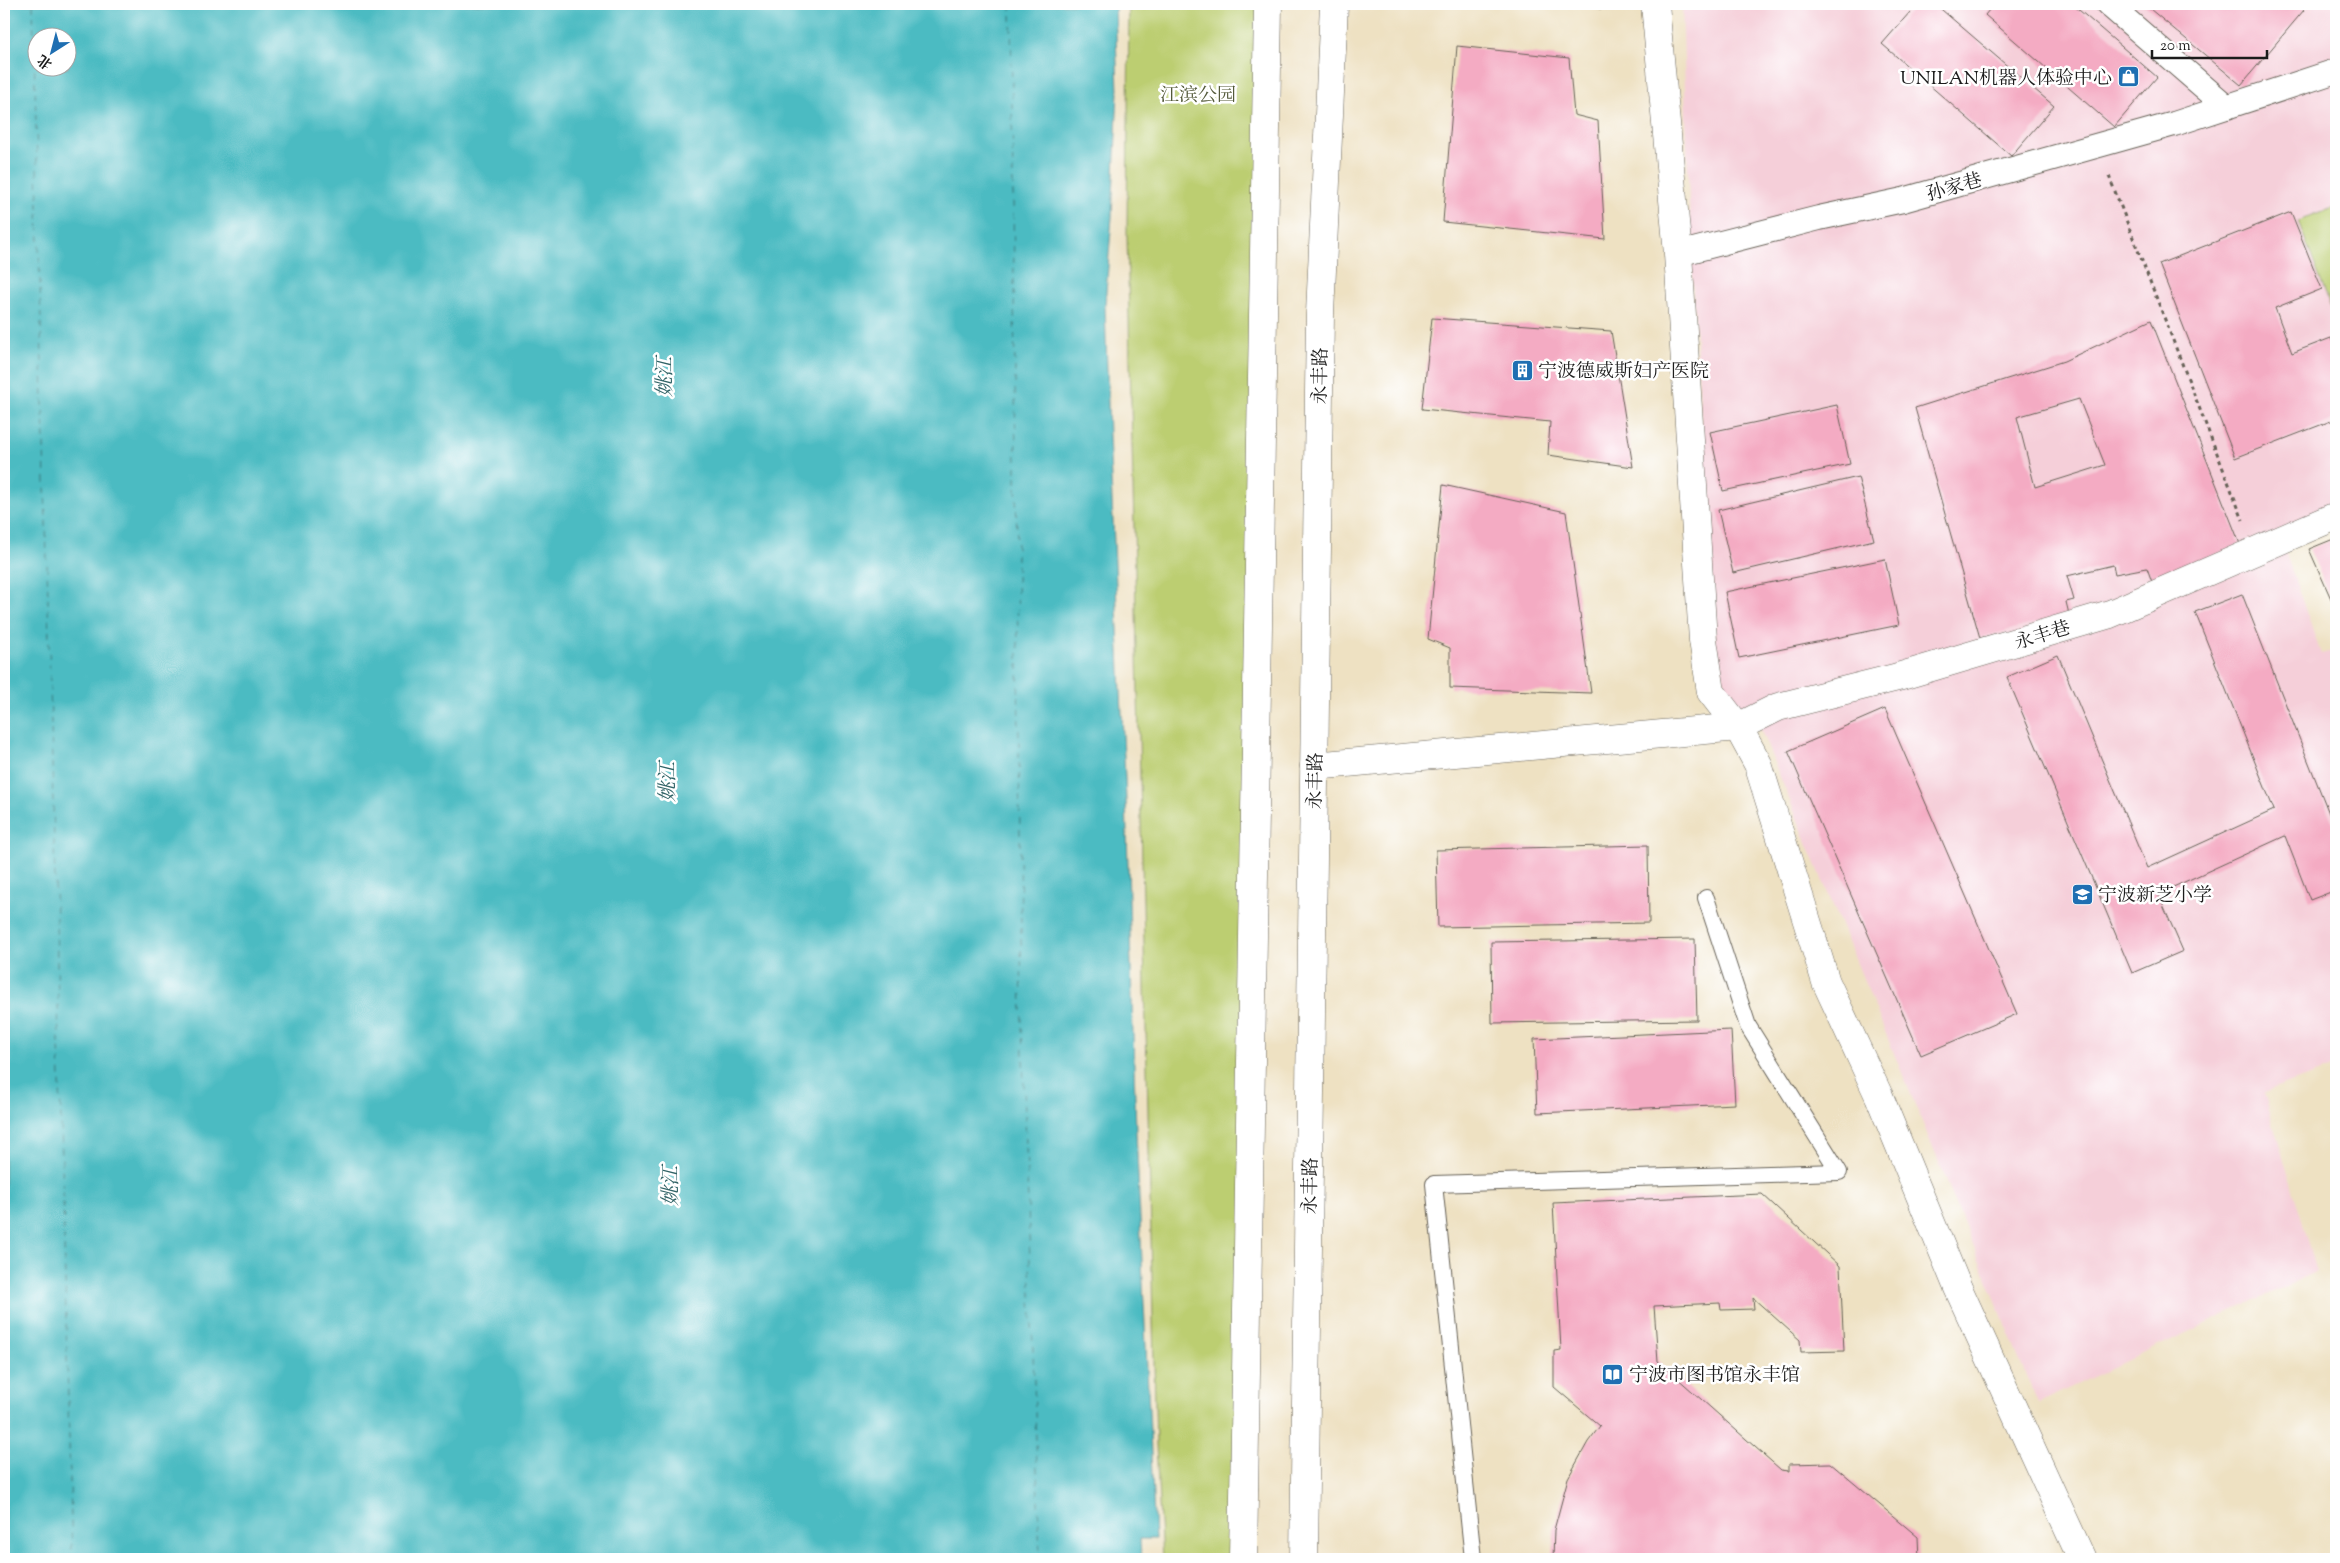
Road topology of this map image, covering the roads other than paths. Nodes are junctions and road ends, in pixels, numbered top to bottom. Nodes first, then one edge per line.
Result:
1 (1268, 4) edge
2 (1334, 4) edge
3 (1655, 4) edge
4 (2108, 4) edge
5 (2336, 71) edge
6 (2227, 107) junction
7 (1678, 254) junction
8 (2336, 516) edge
9 (1738, 727) junction
10 (1314, 766) junction
11 (1706, 898) dead end
12 (1243, 1559) edge
13 (1304, 1559) edge
14 (1473, 1559) edge
15 (2082, 1559) edge

1 - 12 main road
2 - 10 main road, 永丰路
3 - 7 main road
4 - 6 street
5 - 6 street, 孙家巷
6 - 7 street, 孙家巷
7 - 9 main road
8 - 9 main road, 永丰巷
9 - 10 main road
9 - 15 main road
10 - 13 main road, 永丰路
11 - 14 lane

